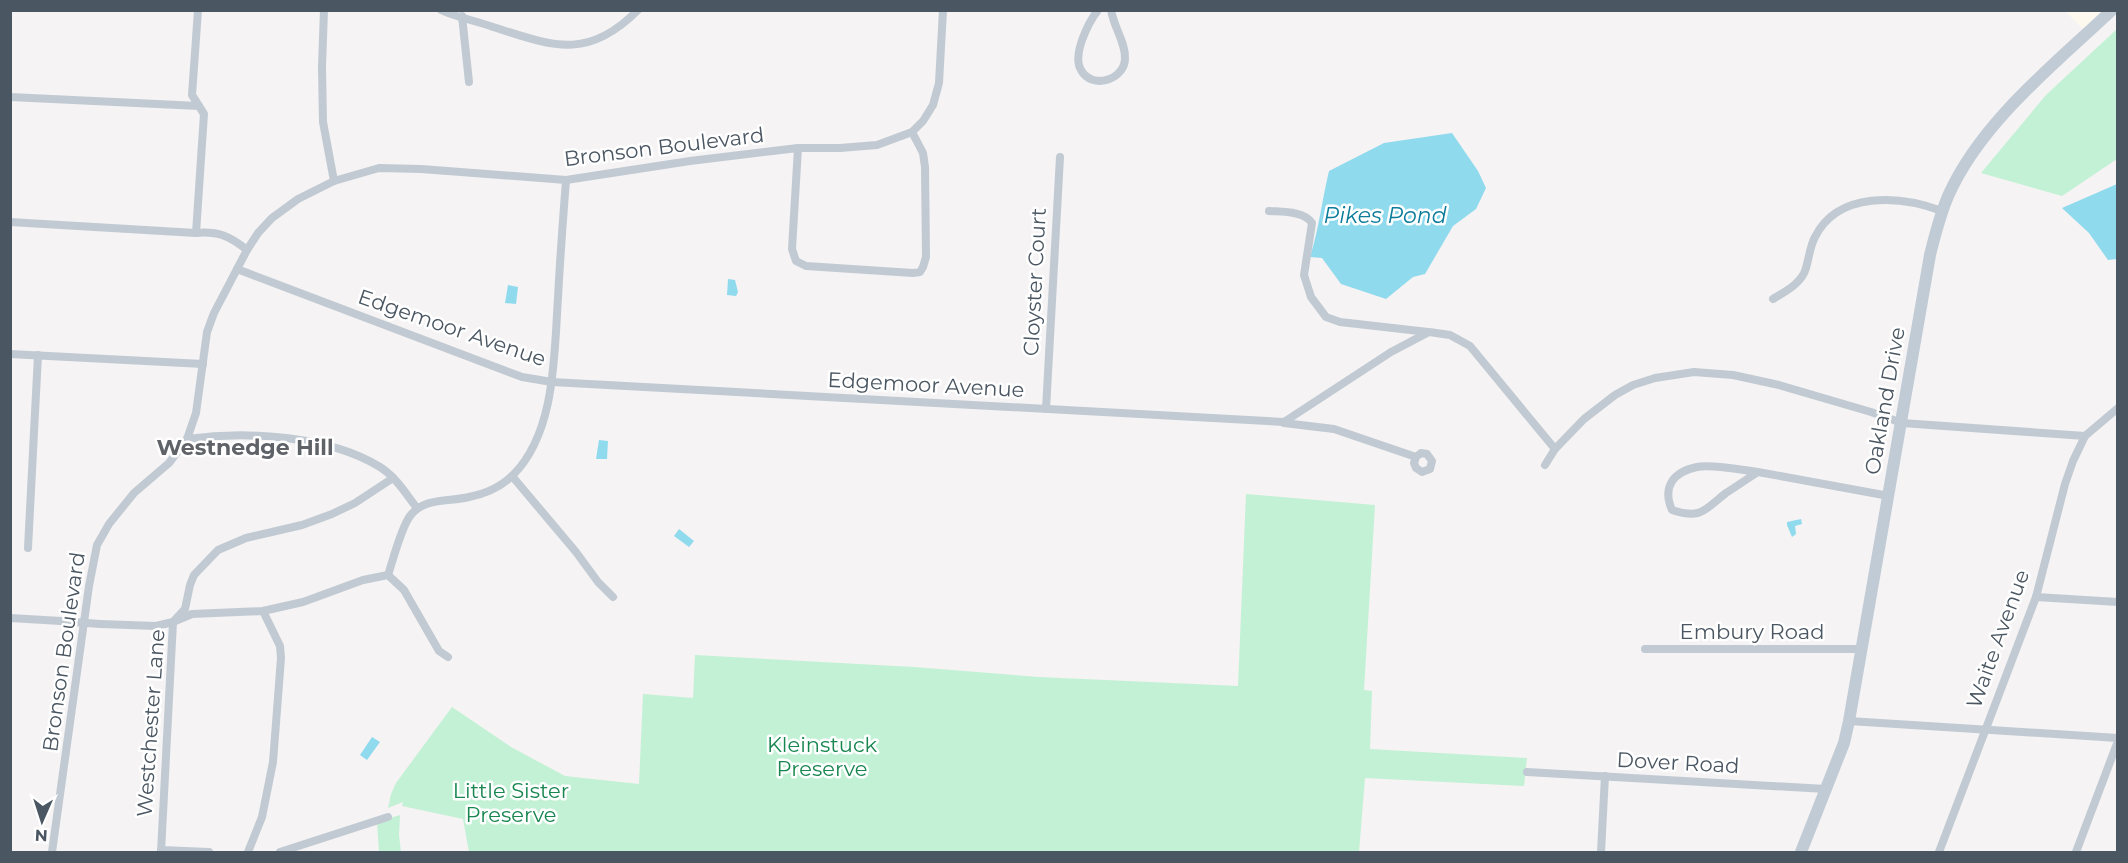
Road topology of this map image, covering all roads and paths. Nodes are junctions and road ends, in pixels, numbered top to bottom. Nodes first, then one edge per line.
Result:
1 (198, 10) edge
2 (324, 10) edge
3 (441, 10) edge
4 (638, 10) edge
5 (943, 10) edge
6 (1098, 10) edge
7 (1111, 10) edge
8 (2112, 10) edge
9 (462, 16) junction
10 (469, 82) dead end
11 (10, 96) edge
12 (199, 106) junction
13 (912, 132) junction
14 (798, 148) junction
15 (1060, 157) dead end
16 (566, 180) junction
17 (334, 181) junction
18 (1269, 211) dead end
19 (1942, 211) junction
20 (10, 222) edge
21 (196, 232) junction
22 (247, 250) junction
23 (237, 269) junction
24 (1773, 299) dead end
25 (1429, 332) junction
26 (10, 354) edge
27 (38, 355) junction
28 (203, 364) junction
29 (552, 382) junction
30 (2118, 408) edge
31 (1046, 409) junction
32 (1284, 423) junction
33 (1902, 423) junction
34 (2085, 436) junction
35 (187, 439) junction
36 (1555, 449) junction
37 (1416, 456) dead end
38 (1545, 465) dead end
39 (1758, 471) junction
40 (512, 476) junction
41 (393, 478) junction
42 (1888, 496) junction
43 (417, 508) junction
44 (28, 548) dead end
45 (388, 575) junction
46 (613, 597) dead end
47 (2036, 597) junction
48 (2118, 602) edge
49 (263, 611) junction
50 (10, 618) edge
51 (173, 622) junction
52 (1860, 649) junction
53 (1645, 650) dead end
54 (448, 657) dead end
55 (1849, 721) junction
56 (1985, 729) junction
57 (2118, 740) edge
58 (1527, 772) dead end
59 (1605, 776) junction
60 (1826, 789) junction
61 (388, 817) dead end
62 (161, 851) edge
63 (52, 852) edge
64 (209, 852) edge
65 (248, 852) edge
66 (280, 852) edge
67 (1601, 852) edge
68 (1801, 852) edge
69 (1939, 852) edge
70 (2076, 852) edge

1 - 12 street
2 - 17 street
3 - 9 street
4 - 9 street
5 - 13 street
6 - 7 street
8 - 19 main road, Oakland Drive
9 - 10 street
11 - 12 street
12 - 21 street
13 - 14 street, Bronson Boulevard
13 - 14 street
14 - 16 street, Bronson Boulevard
15 - 31 street, Cloyster Court
16 - 17 street, Bronson Boulevard
16 - 29 street
17 - 22 street, Bronson Boulevard
18 - 25 street
19 - 24 street
19 - 33 main road, Oakland Drive
20 - 21 street
21 - 22 street
22 - 23 street, Bronson Boulevard
23 - 28 street, Bronson Boulevard
23 - 29 street, Edgemoor Avenue
25 - 32 street
25 - 36 street
26 - 27 street
27 - 28 street
27 - 44 street
28 - 35 street, Bronson Boulevard
29 - 31 street, Edgemoor Avenue
29 - 40 street
30 - 34 street
31 - 32 street, Edgemoor Avenue
32 - 37 street, Edgemoor Avenue
33 - 34 street
33 - 36 street
33 - 42 main road, Oakland Drive
34 - 47 street, Waite Avenue
35 - 41 street
35 - 63 street, Bronson Boulevard
36 - 38 street
39 - 39 street
39 - 42 street
40 - 43 street
40 - 46 street
41 - 43 street
41 - 51 street, Westchester Lane
42 - 52 main road, Oakland Drive
43 - 45 street
45 - 49 street
45 - 54 street
47 - 48 street
47 - 56 street, Waite Avenue
49 - 51 street
49 - 65 street
50 - 51 street, bridge
51 - 62 street, Westchester Lane
52 - 53 street, Embury Road
52 - 55 main road, Oakland Drive
55 - 56 street
55 - 60 main road, Oakland Drive
56 - 57 street
56 - 69 street, Waite Avenue
57 - 70 street
58 - 59 street, Dover Road
59 - 60 street, Dover Road
59 - 67 street
60 - 68 main road, Oakland Drive
61 - 66 street
62 - 64 street

